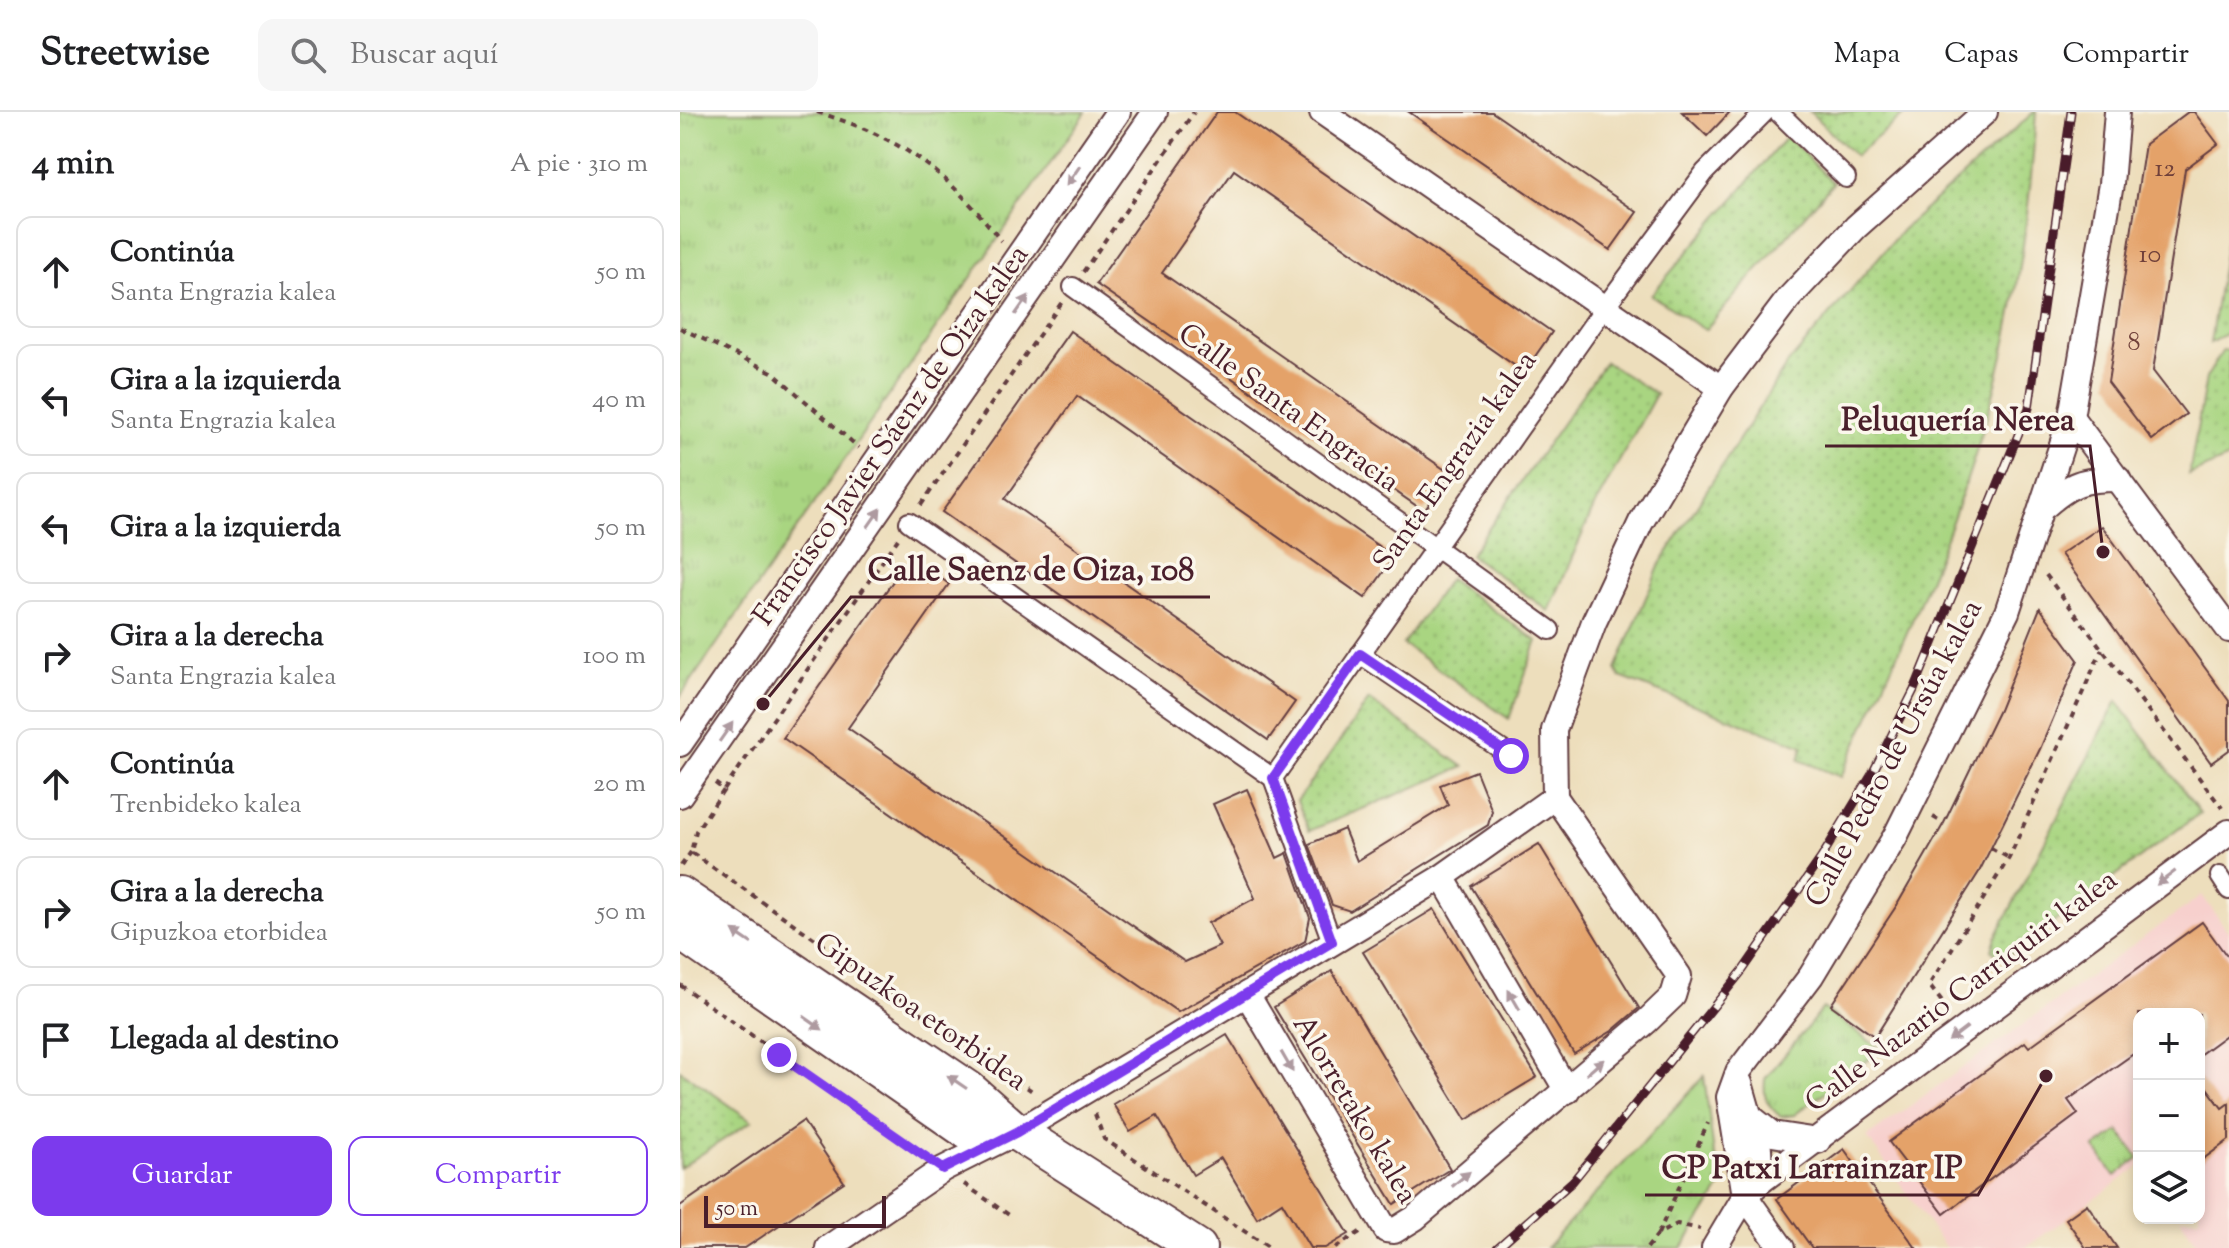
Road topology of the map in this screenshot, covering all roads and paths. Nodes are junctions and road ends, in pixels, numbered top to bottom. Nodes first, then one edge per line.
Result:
1 (817, 112) edge
2 (1118, 112) edge
3 (1155, 112) edge
4 (1194, 112) edge
5 (1322, 112) edge
6 (1765, 112) edge
7 (1778, 112) edge
8 (1985, 112) edge
9 (2117, 112) edge
10 (1846, 178) dead end
11 (1015, 260) junction
12 (1073, 287) junction
13 (1605, 307) junction
14 (680, 328) edge
15 (1721, 388) junction
16 (2071, 417) junction
17 (873, 465) junction
18 (2118, 479) junction
19 (2043, 508) junction
20 (909, 522) junction
21 (1434, 549) junction
22 (2046, 575) dead end
23 (1550, 630) dead end
24 (2229, 630) edge
25 (2102, 649) junction
26 (1360, 654) junction
27 (680, 744) edge
28 (1511, 756) dead end
29 (1273, 778) junction
30 (711, 780) dead end
31 (724, 790) junction
32 (680, 795) edge
33 (1555, 797) junction
34 (2222, 808) dead end
35 (1933, 817) dead end
36 (1944, 823) dead end
37 (2229, 832) edge
38 (1991, 848) dead end
39 (691, 852) junction
40 (2009, 858) junction
41 (680, 868) edge
42 (1442, 877) junction
43 (680, 895) edge
44 (680, 931) edge
45 (1332, 942) junction
46 (680, 985) edge
47 (1247, 994) junction
48 (1949, 1011) dead end
49 (1738, 1072) junction
50 (1094, 1086) junction
51 (1047, 1087) dead end
52 (1567, 1091) junction
53 (1747, 1114) junction
54 (1710, 1118) dead end
55 (1017, 1132) junction
56 (1818, 1141) junction
57 (943, 1169) junction
58 (1753, 1189) junction
59 (1012, 1217) dead end
60 (1380, 1220) junction
61 (1658, 1234) junction
62 (1708, 1239) edge
63 (828, 1248) edge
64 (1198, 1248) edge
65 (1270, 1248) edge
66 (1335, 1248) edge
67 (1647, 1248) edge
68 (1782, 1248) edge

1 - 11 path
2 -> 11 street, Francisco Javier Sáenz de Oiza kalea
32 -> 3 street, Francisco Javier Sáenz de Oiza kalea
4 - 12 path, Francisco Javier Sáenz de Oiza kalea
5 - 13 street
6 - 13 street, Santa Engrazia kalea
7 - 10 street
8 - 15 street
9 - 16 street, Calle Pedro de Ursúa kalea
11 - 17 street, Francisco Javier Sáenz de Oiza kalea
12 - 20 path, Francisco Javier Sáenz de Oiza kalea
12 - 21 street, Calle Santa Engracia
13 - 15 street
13 - 21 street, Santa Engrazia kalea
14 - 17 path
15 - 33 street
16 - 18 street
16 - 19 street, Calle Pedro de Ursúa kalea
17 - 27 street, Francisco Javier Sáenz de Oiza kalea
18 - 19 street
18 - 24 street
19 - 49 street, Calle Pedro de Ursúa kalea
20 - 29 street
20 - 31 path, Francisco Javier Sáenz de Oiza kalea
21 - 23 street, Calle Santa Engracia
21 - 26 street, Santa Engrazia kalea
22 - 25 path
25 - 34 path
25 - 40 path
26 - 28 street
26 - 29 street, Santa Engrazia kalea
29 - 45 street
30 - 31 path
31 - 39 path
33 - 42 street
52 -> 33 street
35 - 36 path
37 -> 56 street, Calle Nazario Carriquiri kalea
38 - 40 path
39 - 41 path
39 - 51 path, Gipuzkoa etorbidea
40 - 48 path
42 - 45 street
52 -> 42 street
55 -> 43 main road, Gipuzkoa etorbidea
44 -> 55 main road, Gipuzkoa etorbidea
45 - 47 street
46 - 57 path
47 - 50 street
47 -> 60 street, Alorretako kalea
49 - 53 street
49 - 58 street, Calle Pedro de Ursúa kalea
50 - 55 street
50 - 65 path
60 -> 52 street, Alorretako kalea
53 - 56 street
53 - 58 street
54 - 61 path
55 - 57 street
55 - 64 main road, Gipuzkoa etorbidea
56 - 58 street, Calle Nazario Carriquiri kalea
57 - 59 path
57 - 63 street
58 - 62 street, Calle Nazario Carriquiri kalea
58 - 68 street
60 - 66 path
61 - 62 path
61 - 67 path

